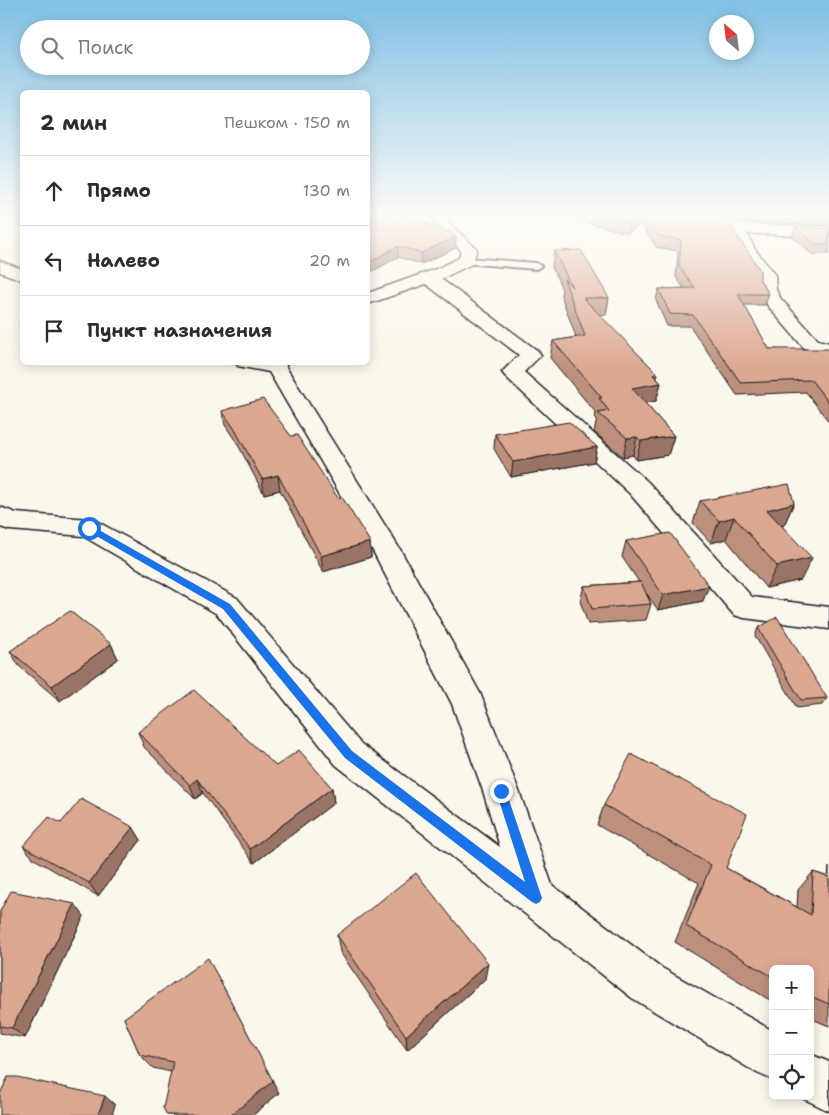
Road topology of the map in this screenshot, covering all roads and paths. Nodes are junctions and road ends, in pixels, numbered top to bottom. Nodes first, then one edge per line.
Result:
1 (2, 267) edge
2 (453, 267) edge
3 (760, 267) edge
4 (20, 275) edge
5 (428, 278) junction
6 (376, 280) dead end
7 (402, 288) junction
8 (370, 298) edge
9 (829, 348) edge
10 (276, 365) edge
11 (0, 515) edge
12 (829, 618) edge
13 (536, 898) junction
14 (770, 1055) edge
15 (814, 1079) edge
16 (829, 1087) edge

1 - 4 street
2 - 5 street
3 - 9 street
5 - 7 street
5 - 12 street
6 - 7 street
7 - 8 street
10 - 13 street
11 - 13 street
13 - 14 street
15 - 16 street

